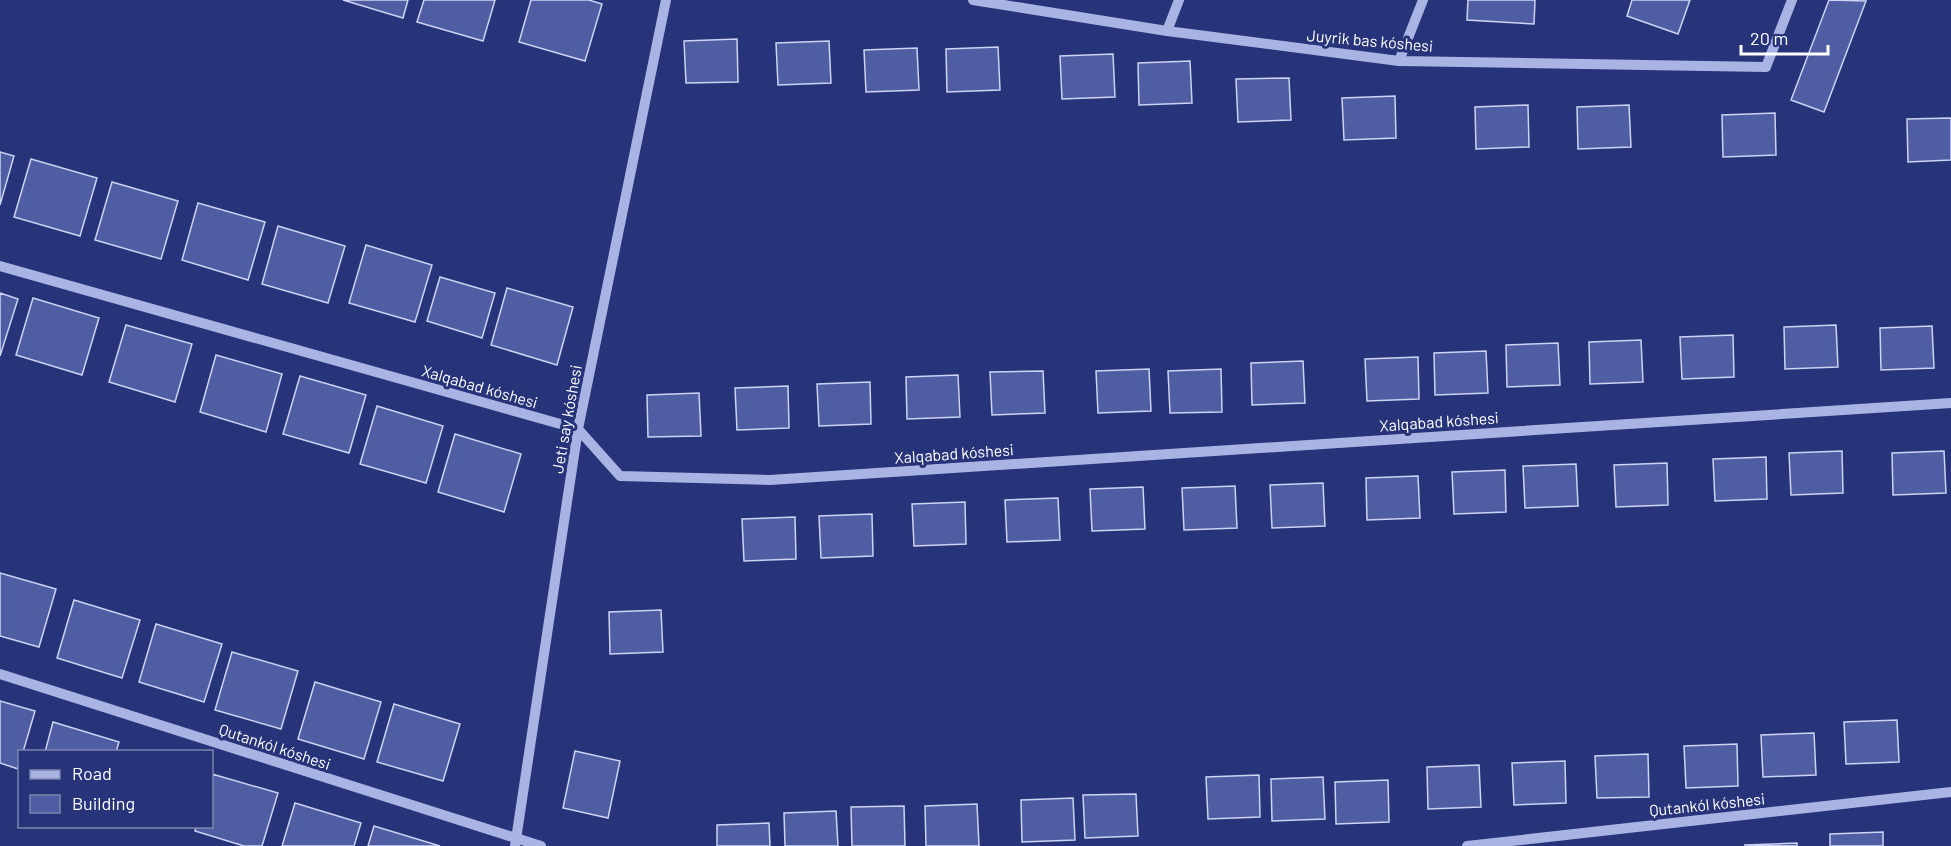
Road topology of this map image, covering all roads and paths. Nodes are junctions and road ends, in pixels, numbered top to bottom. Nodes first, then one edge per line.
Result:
1 (666, 0) edge
2 (973, 0) edge
3 (1179, 0) edge
4 (1423, 0) edge
5 (1792, 0) edge
6 (1167, 31) junction
7 (1399, 61) junction
8 (0, 266) edge
9 (1951, 403) edge
10 (578, 429) junction
11 (0, 674) edge
12 (1951, 792) edge
13 (516, 842) edge
14 (542, 846) edge
15 (1467, 846) edge

1 - 10 street, Jeti say kóshesi
2 - 6 street, Juyrik bas kóshesi
3 - 6 street
4 - 7 street
5 - 7 street, Juyrik bas kóshesi
6 - 7 street, Juyrik bas kóshesi
8 - 10 street, Xalqabad kóshesi
9 - 10 street, Xalqabad kóshesi
10 - 13 street, Jeti say kóshesi
11 - 13 street, Qutankól kóshesi
12 - 15 street, Qutankól kóshesi
13 - 14 street, Qutankól kóshesi

